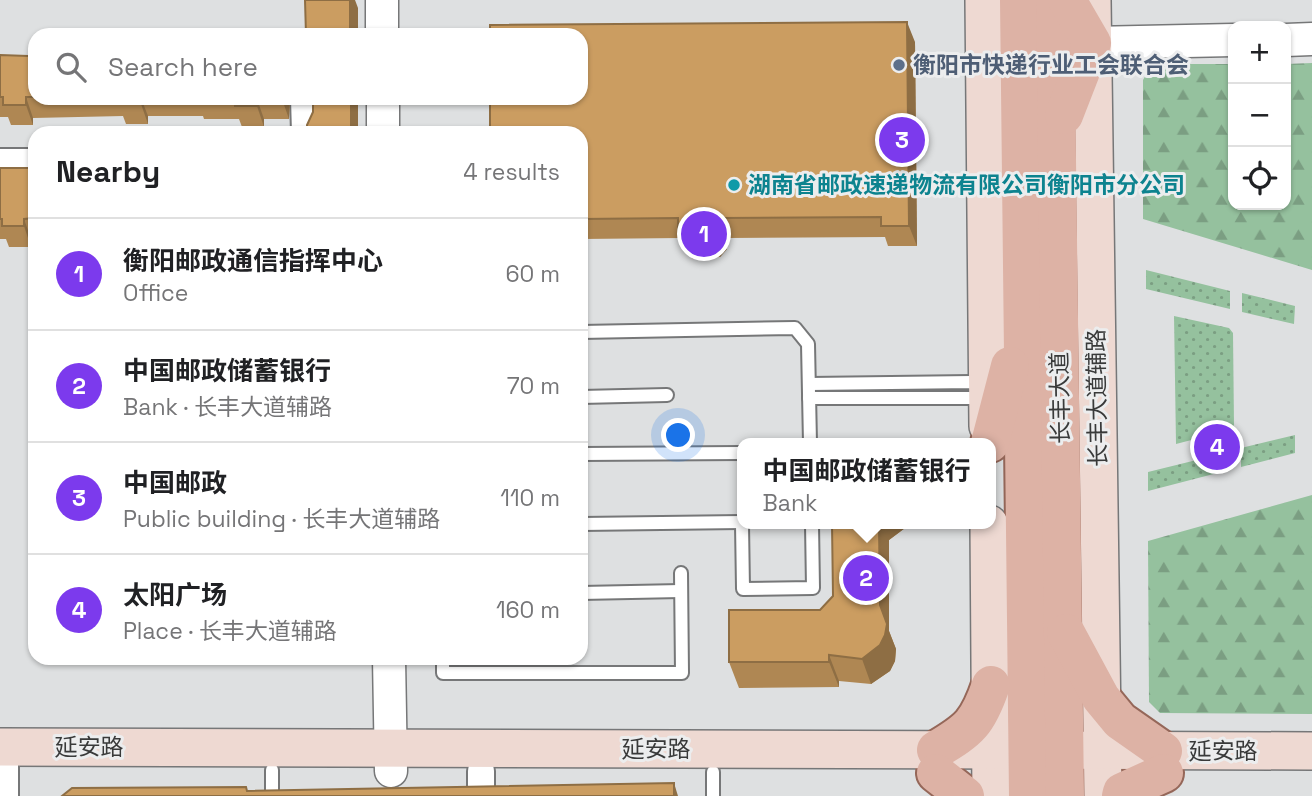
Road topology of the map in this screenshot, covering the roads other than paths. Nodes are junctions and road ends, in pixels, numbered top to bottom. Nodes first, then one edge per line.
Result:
1 (382, 0) edge
2 (984, 0) edge
3 (1019, 0) edge
4 (1055, 0) edge
5 (1067, 0) edge
6 (1092, 0) edge
7 (382, 28) edge
8 (1312, 39) edge
9 (1228, 40) edge
10 (1291, 40) edge
11 (1092, 43) junction
12 (304, 105) edge
13 (383, 105) edge
14 (304, 126) edge
15 (383, 126) edge
16 (1057, 133) junction
17 (0, 162) edge
18 (28, 162) edge
19 (588, 332) edge
20 (809, 384) junction
21 (1019, 390) junction
22 (667, 395) dead end
23 (588, 397) edge
24 (809, 398) junction
25 (810, 438) edge
26 (992, 438) edge
27 (737, 453) edge
28 (588, 454) edge
29 (737, 523) edge
30 (588, 524) edge
31 (742, 529) edge
32 (812, 529) edge
33 (989, 529) edge
34 (681, 573) dead end
35 (681, 591) junction
36 (588, 593) edge
37 (1063, 626) junction
38 (389, 665) edge
39 (443, 665) edge
40 (522, 665) edge
41 (523, 673) junction
42 (990, 685) junction
43 (1101, 698) junction
44 (1312, 751) edge
45 (391, 759) junction
46 (936, 761) junction
47 (1163, 762) junction
48 (3, 766) edge
49 (1312, 774) edge
50 (1021, 775) edge
51 (1107, 779) edge
52 (272, 783) edge
53 (481, 784) edge
54 (713, 784) edge

1 - 7 street
2 - 21 main road
3 - 21 main road, 长丰大道
4 - 16 main road, 长丰大道
5 - 11 main road
6 - 11 main road, 长丰大道辅路
8 - 10 street
9 - 11 street
11 - 16 main road
11 - 43 main road, 长丰大道辅路
12 - 14 street
13 - 15 street
16 - 21 main road, 长丰大道
17 - 18 street
19 - 20 lane
20 - 21 lane
20 - 24 lane
21 - 24 lane
21 - 26 main road
21 - 37 main road, 长丰大道
21 - 50 main road, 长丰大道
22 - 23 lane
24 - 25 lane
27 - 28 lane
29 - 30 lane
31 - 32 lane
33 - 42 main road
34 - 35 lane
35 - 36 lane
35 - 41 lane
37 - 43 main road
37 - 50 main road, 长丰大道
38 - 45 street
39 - 41 lane
40 - 41 lane
42 - 46 main road
42 - 50 main road
43 - 47 main road
43 - 51 main road, 长丰大道辅路
44 - 47 main road, 延安路
45 - 46 main road, 延安路
45 - 48 main road, 延安路
45 - 52 main road, 延安路
45 - 53 main road, 延安路
46 - 50 main road
46 - 50 main road, 延安路
46 - 54 main road, 延安路
47 - 49 main road, 延安路
47 - 51 main road
48 - 52 main road, 延安路
50 - 51 main road, 延安路
53 - 54 main road, 延安路

